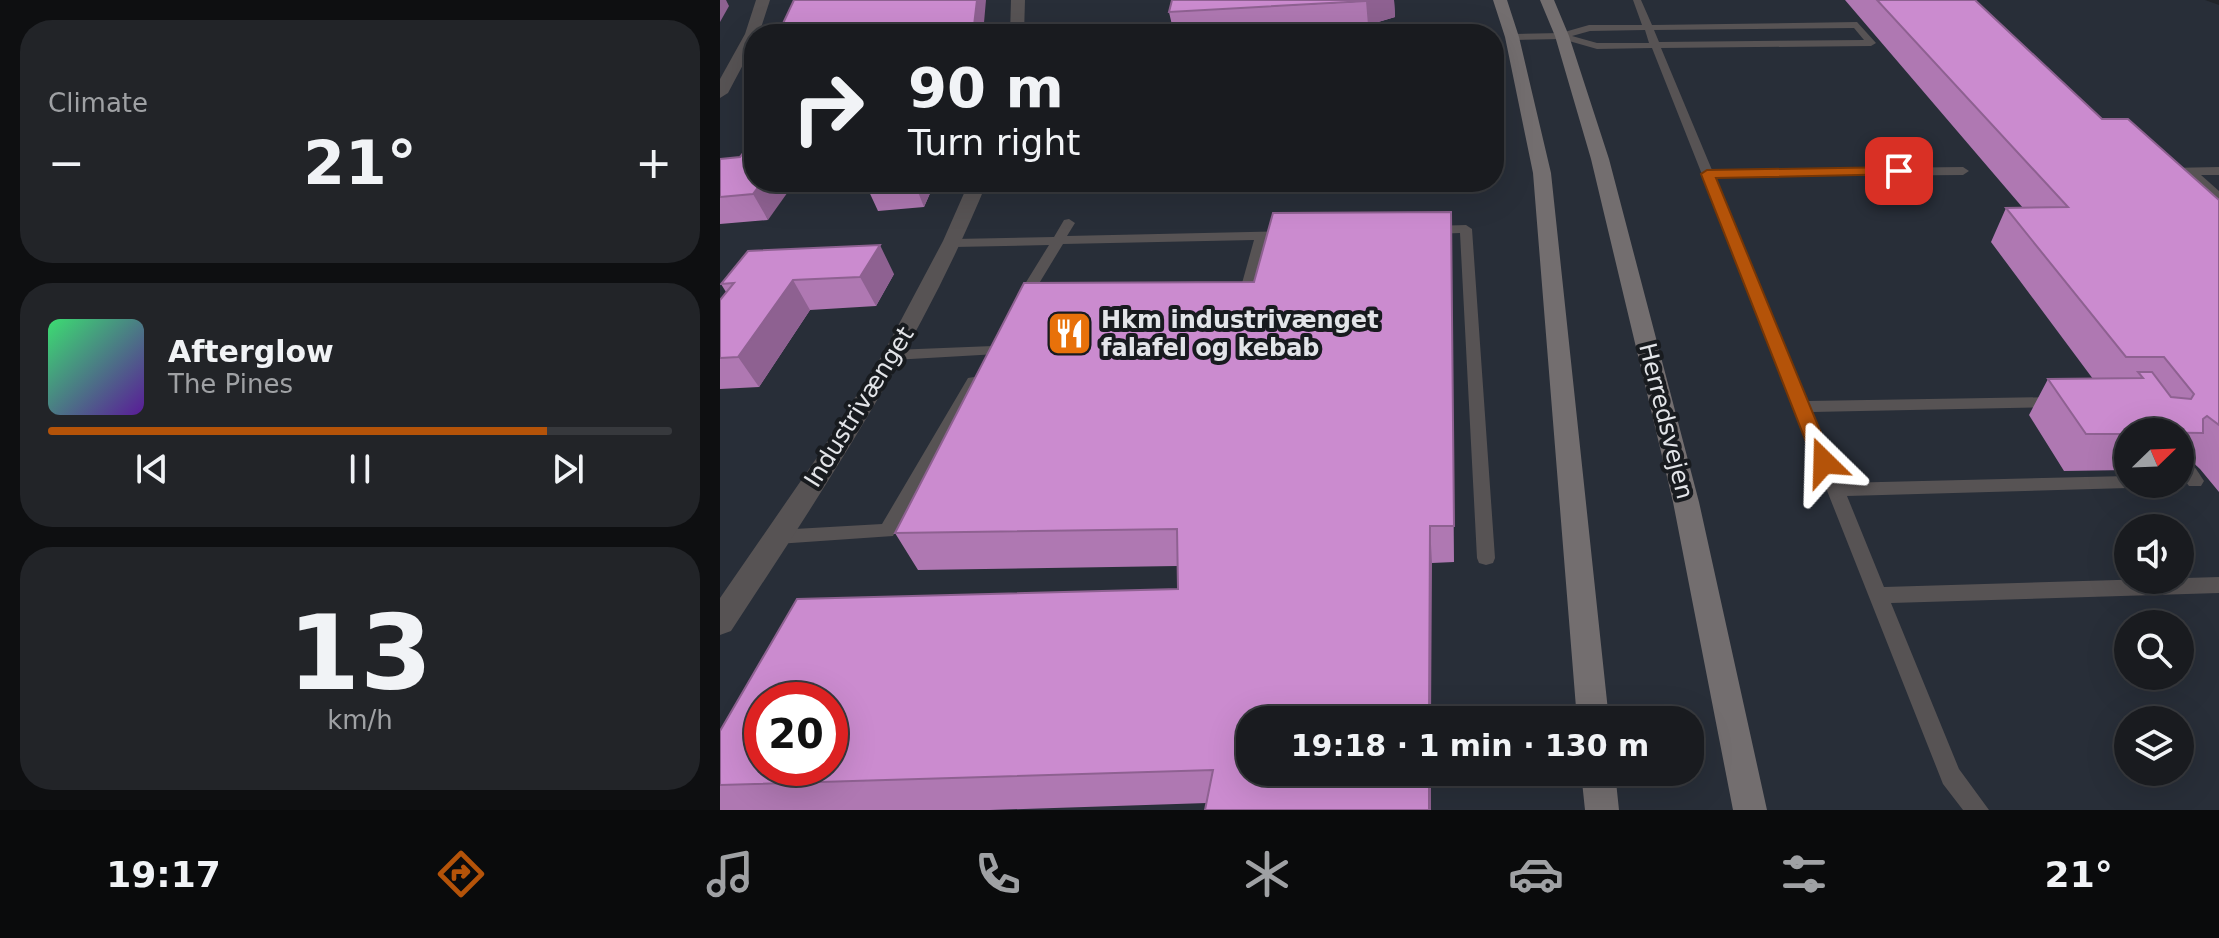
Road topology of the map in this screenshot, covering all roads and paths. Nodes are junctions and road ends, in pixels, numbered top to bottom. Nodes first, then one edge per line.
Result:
1 (763, 0) edge
2 (1018, 0) edge
3 (1500, 0) edge
4 (1547, 0) edge
5 (1637, 0) edge
6 (755, 24) edge
7 (1017, 24) edge
8 (1648, 27) junction
9 (1562, 36) junction
10 (1512, 37) junction
11 (1656, 45) junction
12 (744, 49) edge
13 (720, 93) edge
14 (1963, 171) dead end
15 (2219, 171) edge
16 (2156, 172) edge
17 (2191, 172) junction
18 (1707, 174) junction
19 (974, 192) edge
20 (2219, 197) edge
21 (1069, 223) dead end
22 (1419, 231) edge
23 (1309, 234) edge
24 (1262, 236) junction
25 (1061, 238) junction
26 (954, 243) junction
27 (1230, 298) edge
28 (1023, 307) edge
29 (893, 355) junction
30 (2071, 402) edge
31 (1802, 407) junction
32 (2114, 482) edge
33 (1835, 490) junction
34 (777, 537) junction
35 (1486, 558) dead end
36 (2219, 585) edge
37 (1877, 595) junction
38 (720, 622) edge
39 (1592, 706) edge
40 (1599, 786) edge
41 (1602, 810) edge
42 (1750, 810) edge
43 (1977, 810) edge

1 - 6 street
2 - 7 street
3 - 10 street
4 - 9 street, Herredsvejen
5 - 8 lane
8 - 9 lane
8 - 11 lane
8 - 11 lane
9 - 10 lane
9 - 11 lane
9 - 42 street, Herredsvejen
10 - 39 street
11 - 18 lane
12 - 13 street
14 - 18 lane
15 - 17 lane
16 - 17 lane
17 - 20 lane
18 - 31 lane
19 - 26 street, Industrivænget
21 - 25 lane
22 - 35 lane
23 - 24 lane
24 - 25 lane
24 - 27 lane
25 - 26 lane
25 - 28 lane
26 - 29 street, Industrivænget
29 - 34 street, Industrivænget
29 - 34 lane
30 - 31 lane
31 - 33 lane
32 - 33 lane
33 - 37 lane
34 - 38 street, Industrivænget
36 - 37 lane
37 - 43 lane
40 - 41 street

